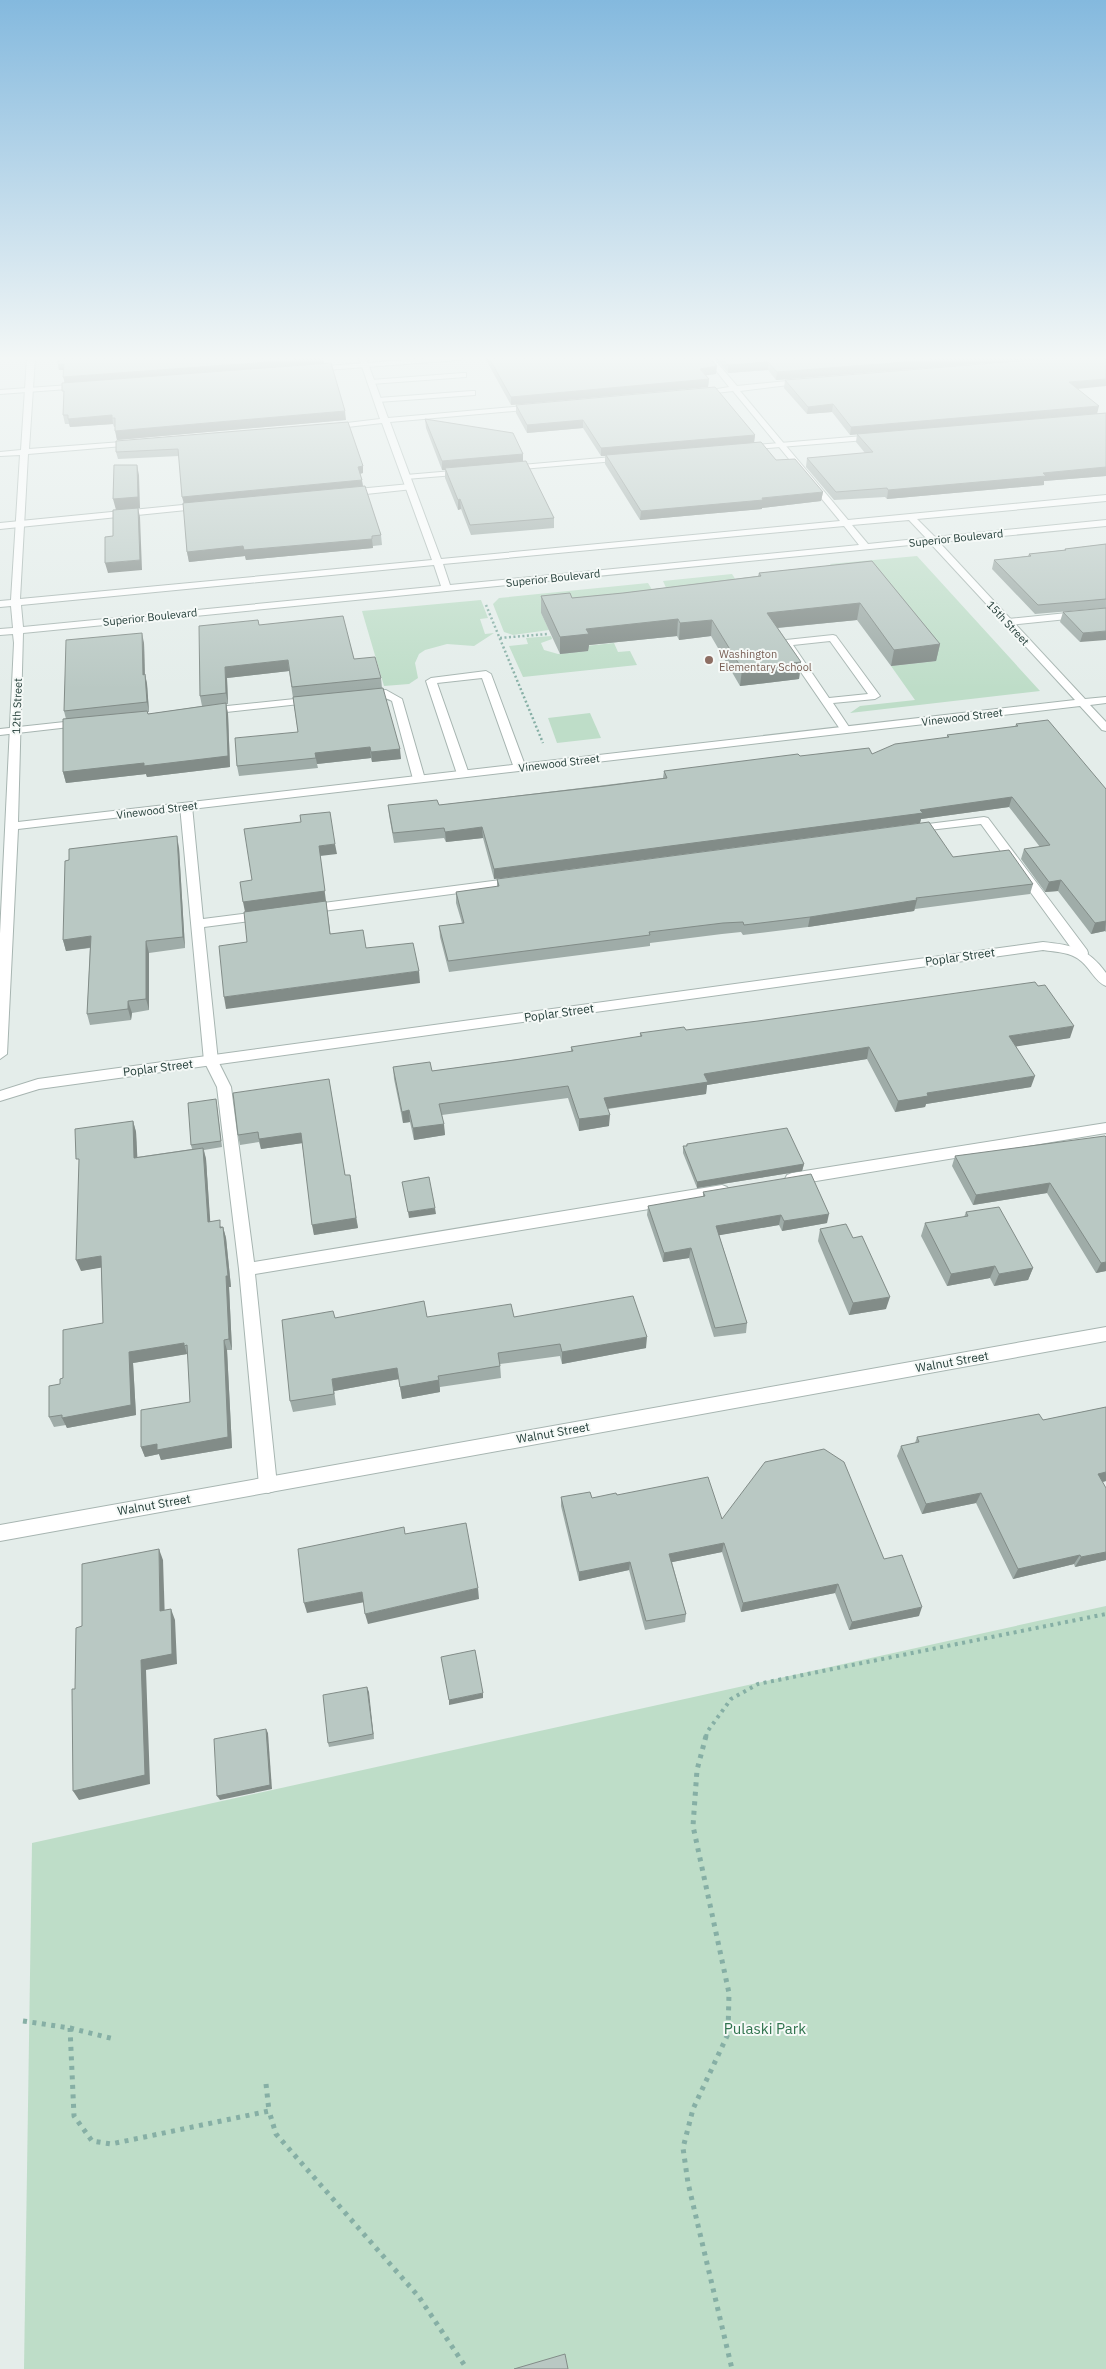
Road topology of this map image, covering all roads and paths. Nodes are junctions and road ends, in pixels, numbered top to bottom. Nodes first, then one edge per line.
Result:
1 (23, 469) edge
2 (403, 469) edge
3 (505, 469) edge
4 (510, 469) edge
5 (802, 469) edge
6 (475, 471) edge
7 (406, 477) junction
8 (410, 487) junction
9 (338, 494) edge
10 (1106, 498) edge
11 (209, 506) edge
12 (911, 517) junction
13 (847, 523) junction
14 (1106, 523) edge
15 (19, 524) junction
16 (0, 526) edge
17 (932, 541) junction
18 (866, 547) junction
19 (438, 562) junction
20 (447, 588) junction
21 (483, 597) dead end
22 (16, 602) junction
23 (0, 604) edge
24 (1106, 612) edge
25 (1008, 622) junction
26 (20, 630) junction
27 (0, 632) edge
28 (547, 634) edge
29 (500, 638) junction
30 (357, 696) edge
31 (327, 699) edge
32 (1106, 700) edge
33 (826, 701) junction
34 (1082, 703) junction
35 (201, 712) edge
36 (94, 722) edge
37 (1106, 728) edge
38 (16, 730) junction
39 (846, 730) junction
40 (0, 732) edge
41 (554, 764) junction
42 (520, 768) junction
43 (463, 774) junction
44 (419, 779) junction
45 (186, 806) junction
46 (12, 826) junction
47 (896, 831) edge
48 (5, 850) edge
49 (531, 879) edge
50 (295, 911) edge
51 (276, 913) edge
52 (197, 924) junction
53 (1082, 953) junction
54 (2, 956) edge
55 (1106, 982) edge
56 (0, 1054) edge
57 (211, 1061) junction
58 (0, 1096) edge
59 (1106, 1128) edge
60 (774, 1182) edge
61 (735, 1189) edge
62 (247, 1268) junction
63 (1106, 1334) edge
64 (268, 1484) junction
65 (0, 1534) edge
66 (1106, 1614) edge
67 (23, 2021) dead end
68 (70, 2028) junction
69 (114, 2039) dead end
70 (266, 2084) dead end
71 (269, 2111) junction
72 (467, 2369) edge
73 (732, 2369) edge

1 - 15 street, 12th Street
2 - 7 street
3 - 4 street
5 - 13 street
6 - 7 street
7 - 8 street
8 - 9 street
8 - 19 street
10 - 12 street, Superior Boulevard
11 - 15 street
12 - 13 street, Superior Boulevard
12 - 17 street, 15th Street
13 - 18 street
13 - 19 street, Superior Boulevard
14 - 17 street, Superior Boulevard
15 - 16 street
15 - 22 street, 12th Street
17 - 18 street, Superior Boulevard
17 - 25 street, 15th Street
18 - 20 street, Superior Boulevard
19 - 20 street
19 - 22 street, Superior Boulevard
20 - 26 street, Superior Boulevard
21 - 29 path
22 - 23 street, Superior Boulevard
22 - 26 street, 12th Street
24 - 25 street
25 - 34 street, 15th Street
26 - 27 street, Superior Boulevard
26 - 38 street, 12th Street
28 - 29 path
29 - 41 path
30 - 44 street
31 - 35 street
32 - 34 street, Vinewood Street
33 - 33 street
33 - 39 street
34 - 37 street, 15th Street
34 - 39 street, Vinewood Street
36 - 38 street
38 - 40 street
38 - 46 street, 12th Street
39 - 41 street, Vinewood Street
41 - 42 street, Vinewood Street
42 - 43 street, Vinewood Street
42 - 43 street
43 - 44 street, Vinewood Street
44 - 45 street, Vinewood Street
45 - 46 street, Vinewood Street
45 - 52 street
46 - 48 street, 12th Street
47 - 53 street
48 - 54 street, 12th Street
49 - 50 street
51 - 52 street
52 - 57 street
53 - 55 street
53 - 57 street, Poplar Street
54 - 56 street, 12th Street
57 - 58 street, Poplar Street
57 - 62 street
59 - 60 street
61 - 62 street
62 - 64 street
63 - 64 street, Walnut Street
64 - 65 street, Walnut Street
66 - 73 path
67 - 68 path
68 - 69 path
68 - 71 path
70 - 71 path
71 - 72 path

